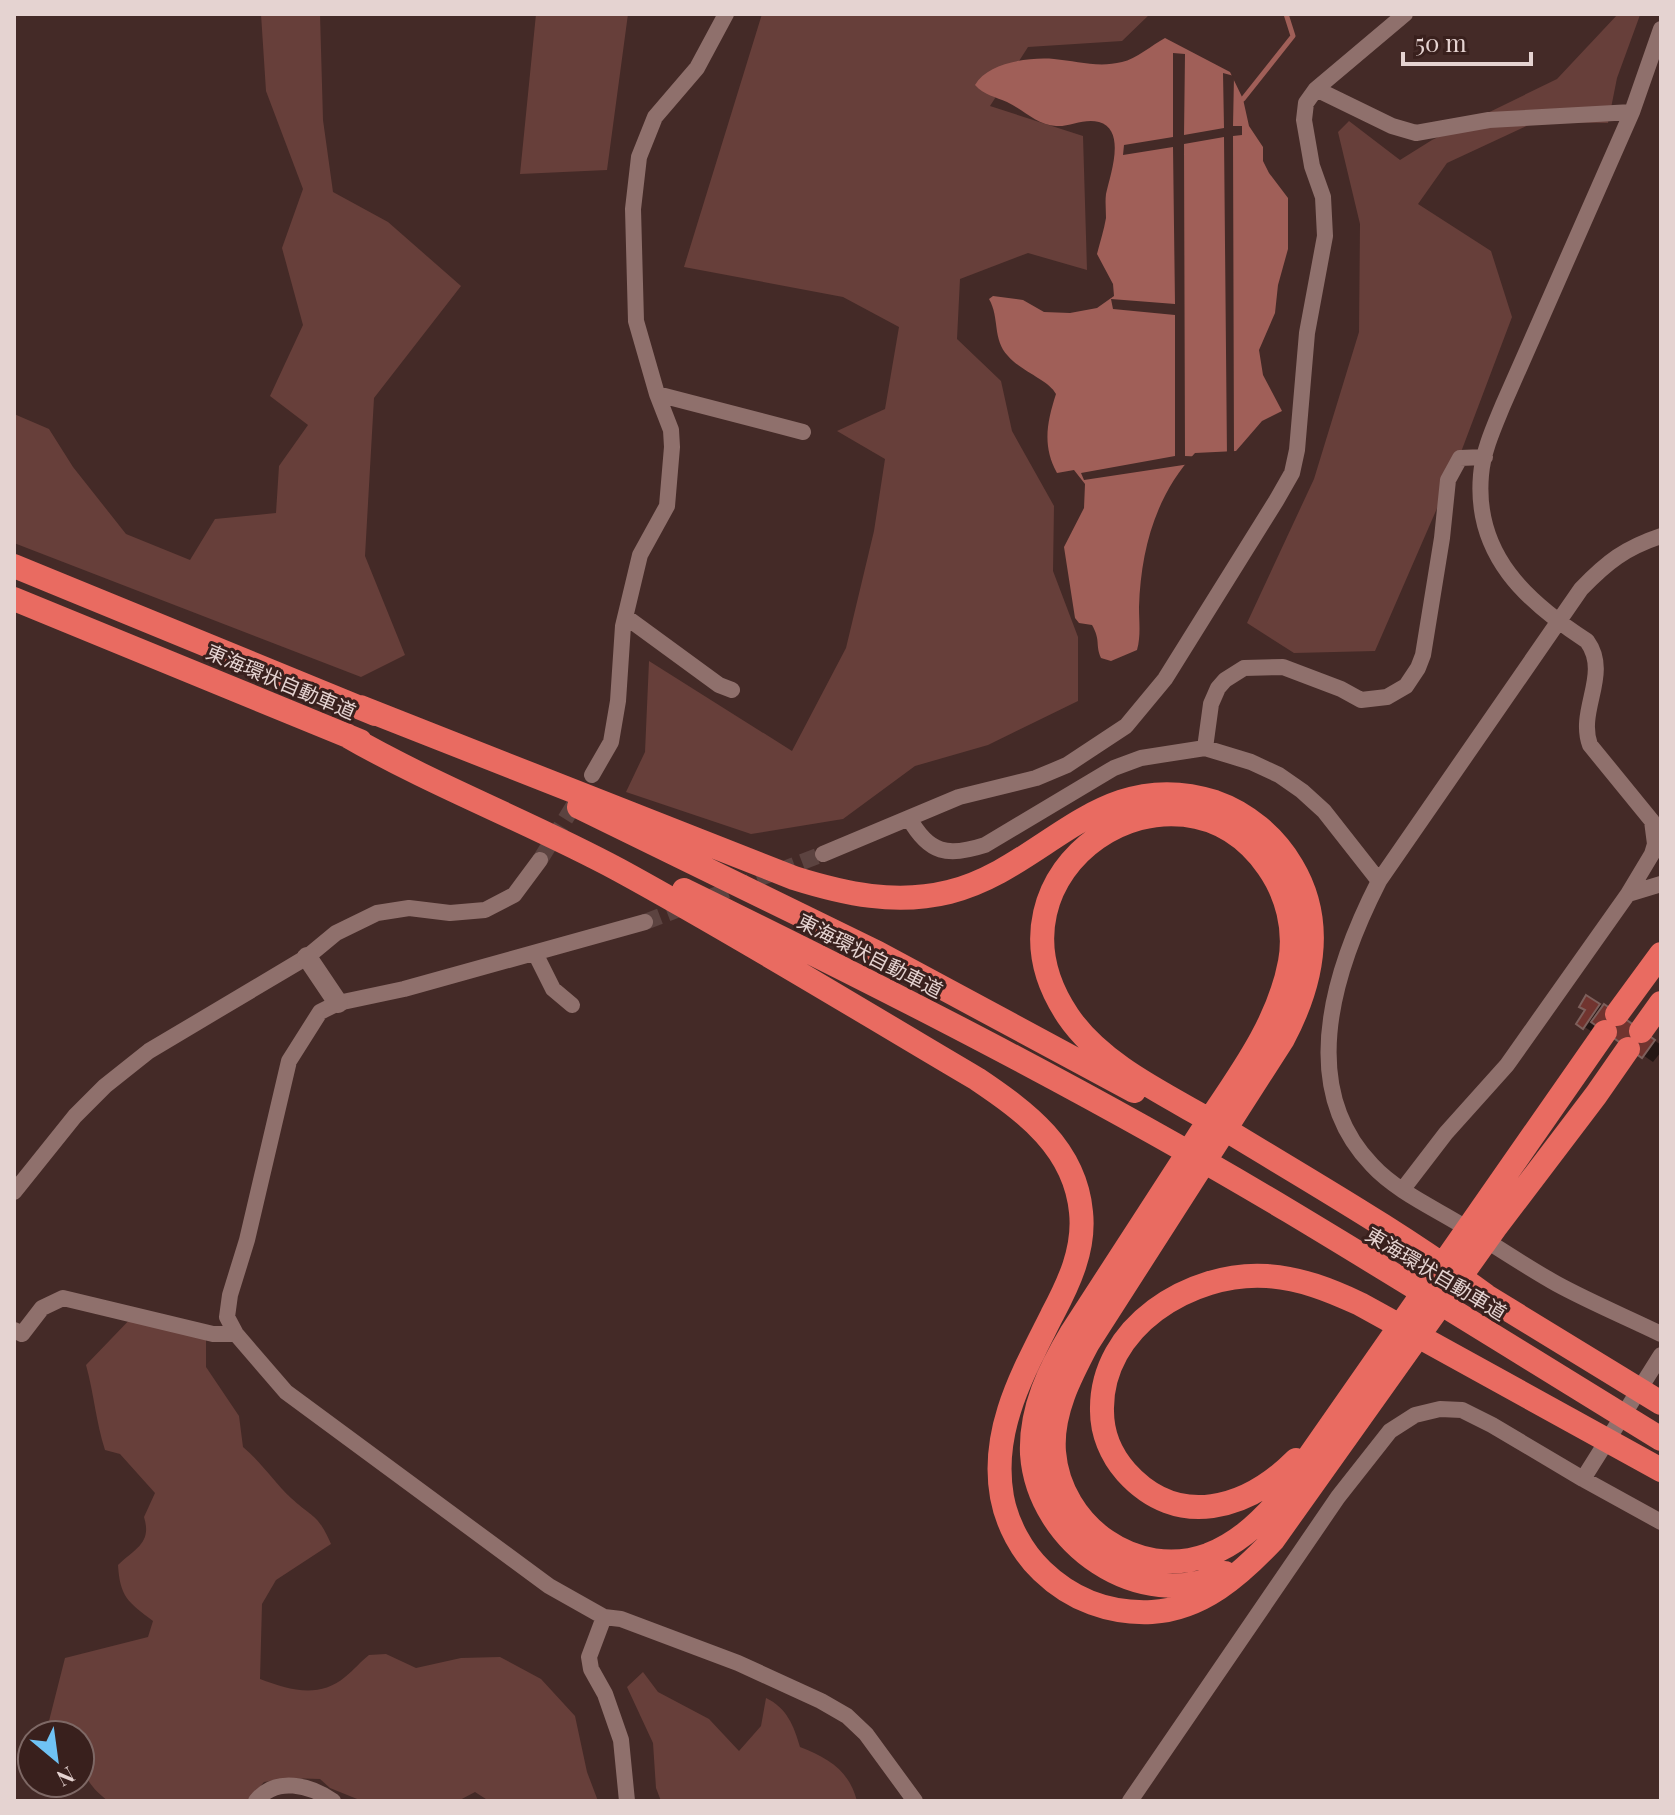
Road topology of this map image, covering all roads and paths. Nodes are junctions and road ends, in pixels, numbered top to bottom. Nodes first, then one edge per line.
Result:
1 (726, 14) edge
2 (1405, 14) edge
3 (1661, 29) edge
4 (1316, 89) junction
5 (1632, 112) junction
6 (657, 394) junction
7 (803, 432) dead end
8 (1485, 457) junction
9 (1661, 536) edge
10 (14, 566) edge
11 (14, 599) edge
12 (626, 617) junction
13 (1558, 622) junction
14 (732, 690) dead end
15 (360, 707) junction
16 (346, 735) junction
17 (1205, 748) junction
18 (592, 775) dead end
19 (909, 818) junction
20 (823, 854) tunnel mouth
21 (540, 860) tunnel mouth
22 (1379, 881) junction
23 (1661, 884) edge
24 (1628, 894) junction
25 (645, 922) tunnel mouth
26 (535, 953) junction
27 (1661, 954) edge
28 (307, 957) junction
29 (338, 1003) junction
30 (1661, 1003) edge
31 (572, 1005) dead end
32 (1233, 1100) junction
33 (1177, 1187) junction
34 (1403, 1189) junction
35 (14, 1192) edge
36 (1486, 1222) junction
37 (1485, 1295) junction
38 (14, 1330) edge
39 (236, 1334) junction
40 (1661, 1334) edge
41 (1661, 1355) edge
42 (1391, 1356) junction
43 (1354, 1391) junction
44 (1661, 1403) edge
45 (1661, 1439) edge
46 (1661, 1470) edge
47 (1583, 1479) junction
48 (1661, 1522) edge
49 (1273, 1540) junction
50 (604, 1617) junction
51 (256, 1801) edge
52 (333, 1801) edge
53 (627, 1801) edge
54 (915, 1801) edge
55 (1130, 1801) edge

1 - 6 street
2 - 4 street
3 - 5 street
4 - 5 street
4 - 19 street
5 - 8 street
6 - 7 street
6 - 12 street
8 - 13 street
8 - 17 street
9 - 13 street
10 - 15 highway, 東海環状自動車道
11 - 16 highway, 東海環状自動車道
12 - 14 street
12 - 18 street
13 - 22 street
13 - 24 street
15 - 32 highway
15 - 37 highway, 東海環状自動車道
16 - 45 highway, 東海環状自動車道
16 - 49 highway
17 - 19 street
17 - 22 street
19 - 20 street
21 - 28 street
22 - 34 street
23 - 24 street
24 - 34 street
25 - 26 street
26 - 29 street
26 - 31 street
27 - 36 highway
28 - 29 street
28 - 35 street
29 - 39 street
30 - 36 highway
32 - 33 highway
32 - 37 highway
33 - 43 highway
33 - 49 highway
34 - 40 street
36 - 42 highway
37 - 44 highway, 東海環状自動車道
38 - 39 street
39 - 50 street
41 - 47 street
42 - 43 highway
42 - 49 highway
43 - 46 highway
47 - 48 street
47 - 55 street
50 - 53 street
50 - 54 street
51 - 52 street

